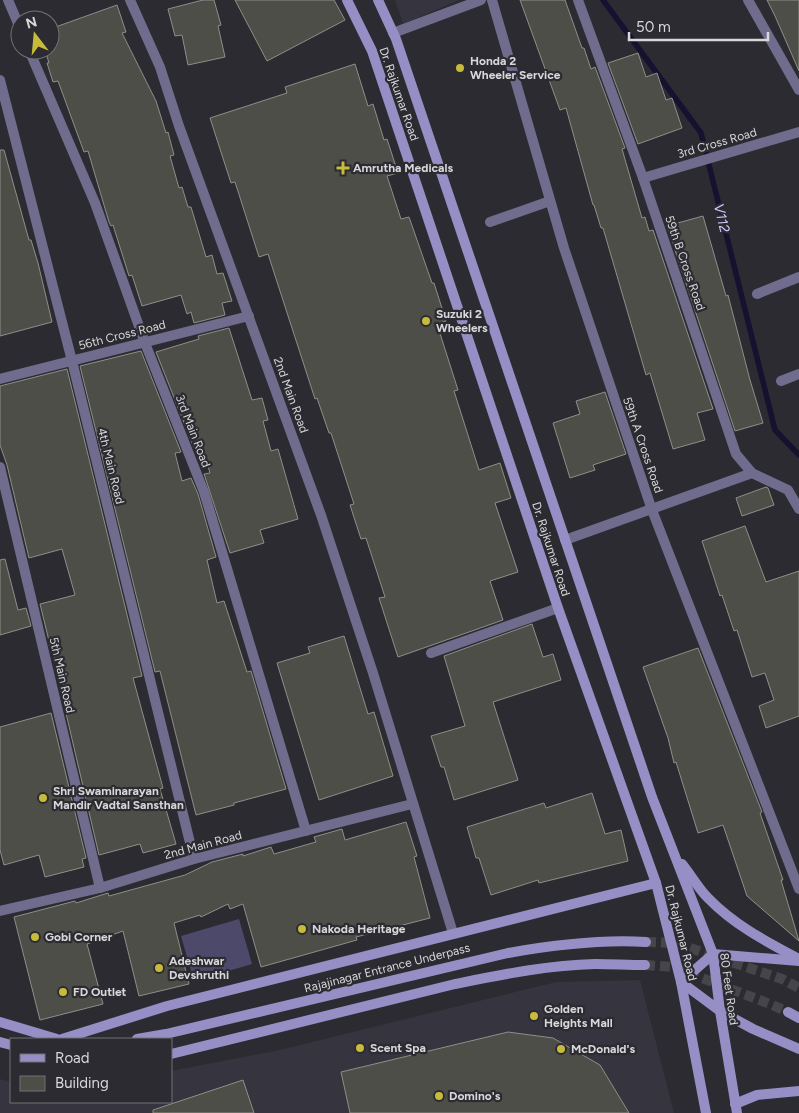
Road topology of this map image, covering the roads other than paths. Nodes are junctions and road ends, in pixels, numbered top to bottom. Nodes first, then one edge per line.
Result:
1 (130, 0) edge
2 (347, 0) edge
3 (378, 0) edge
4 (481, 0) edge
5 (492, 0) edge
6 (578, 0) edge
7 (748, 0) edge
8 (394, 33) junction
9 (34, 60) edge
10 (0, 80) edge
11 (799, 90) edge
12 (799, 132) edge
13 (643, 178) junction
14 (550, 201) junction
15 (490, 222) dead end
16 (799, 277) edge
17 (757, 294) dead end
18 (250, 316) junction
19 (145, 342) junction
20 (72, 361) junction
21 (799, 374) edge
22 (0, 379) edge
23 (781, 381) dead end
24 (0, 467) edge
25 (752, 473) junction
26 (799, 509) edge
27 (652, 510) junction
28 (565, 540) junction
29 (558, 608) junction
30 (431, 652) dead end
31 (412, 804) junction
32 (306, 831) junction
33 (674, 853) junction
34 (194, 859) junction
35 (656, 883) junction
36 (100, 888) junction
37 (799, 889) edge
38 (0, 911) edge
39 (453, 933) junction
40 (646, 942) tunnel mouth
41 (713, 954) junction
42 (799, 960) edge
43 (645, 965) tunnel mouth
44 (681, 982) junction
45 (720, 1010) junction
46 (788, 1012) tunnel mouth
47 (799, 1018) edge
48 (0, 1022) edge
49 (54, 1038) edge
50 (65, 1038) edge
51 (142, 1038) edge
52 (799, 1049) edge
53 (172, 1054) edge
54 (799, 1091) edge
55 (736, 1109) edge
56 (706, 1113) edge

1 - 18 street, 2nd Main Road
2 - 29 main road, Dr. Rajkumar Road
3 - 8 main road, Dr. Rajkumar Road
4 - 8 street
5 - 14 street, 59th A Cross Road
6 - 13 street, 59th B Cross Road
7 - 11 street
8 - 28 main road, Dr. Rajkumar Road
9 - 19 street, 3rd Main Road
10 - 20 street, 4th Main Road
12 - 13 street, 3rd Cross Road
13 - 25 street, 59th B Cross Road
14 - 15 street
14 - 27 street, 59th A Cross Road
16 - 17 street
18 - 19 street, 56th Cross Road
18 - 31 street, 2nd Main Road
19 - 20 street, 56th Cross Road
19 - 32 street, 3rd Main Road
20 - 22 street, 56th Cross Road
20 - 34 street, 4th Main Road
21 - 23 street
24 - 36 street, 5th Main Road
25 - 26 street, 59th B Cross Road
25 - 27 street
27 - 28 street
27 - 37 street, 59th A Cross Road
28 - 33 main road, Dr. Rajkumar Road
29 - 30 street
29 - 35 main road, Dr. Rajkumar Road
31 - 32 street, 2nd Main Road
31 - 39 street, 2nd Main Road
32 - 34 street, 2nd Main Road
33 - 41 main road, 80 Feet Road
33 - 42 main road
34 - 36 street, 2nd Main Road
35 - 39 main road
35 - 44 main road, Dr. Rajkumar Road
36 - 38 street, 2nd Main Road
39 - 50 main road
40 - 51 main road, Rajajinagar Entrance Underpass
41 - 42 main road
41 - 44 main road
41 - 45 main road, 80 Feet Road
43 - 53 main road
44 - 45 main road
44 - 56 main road, Dr. Rajkumar Road
45 - 52 main road
45 - 55 main road, 80 Feet Road
46 - 47 main road
48 - 49 main road
54 - 55 main road

